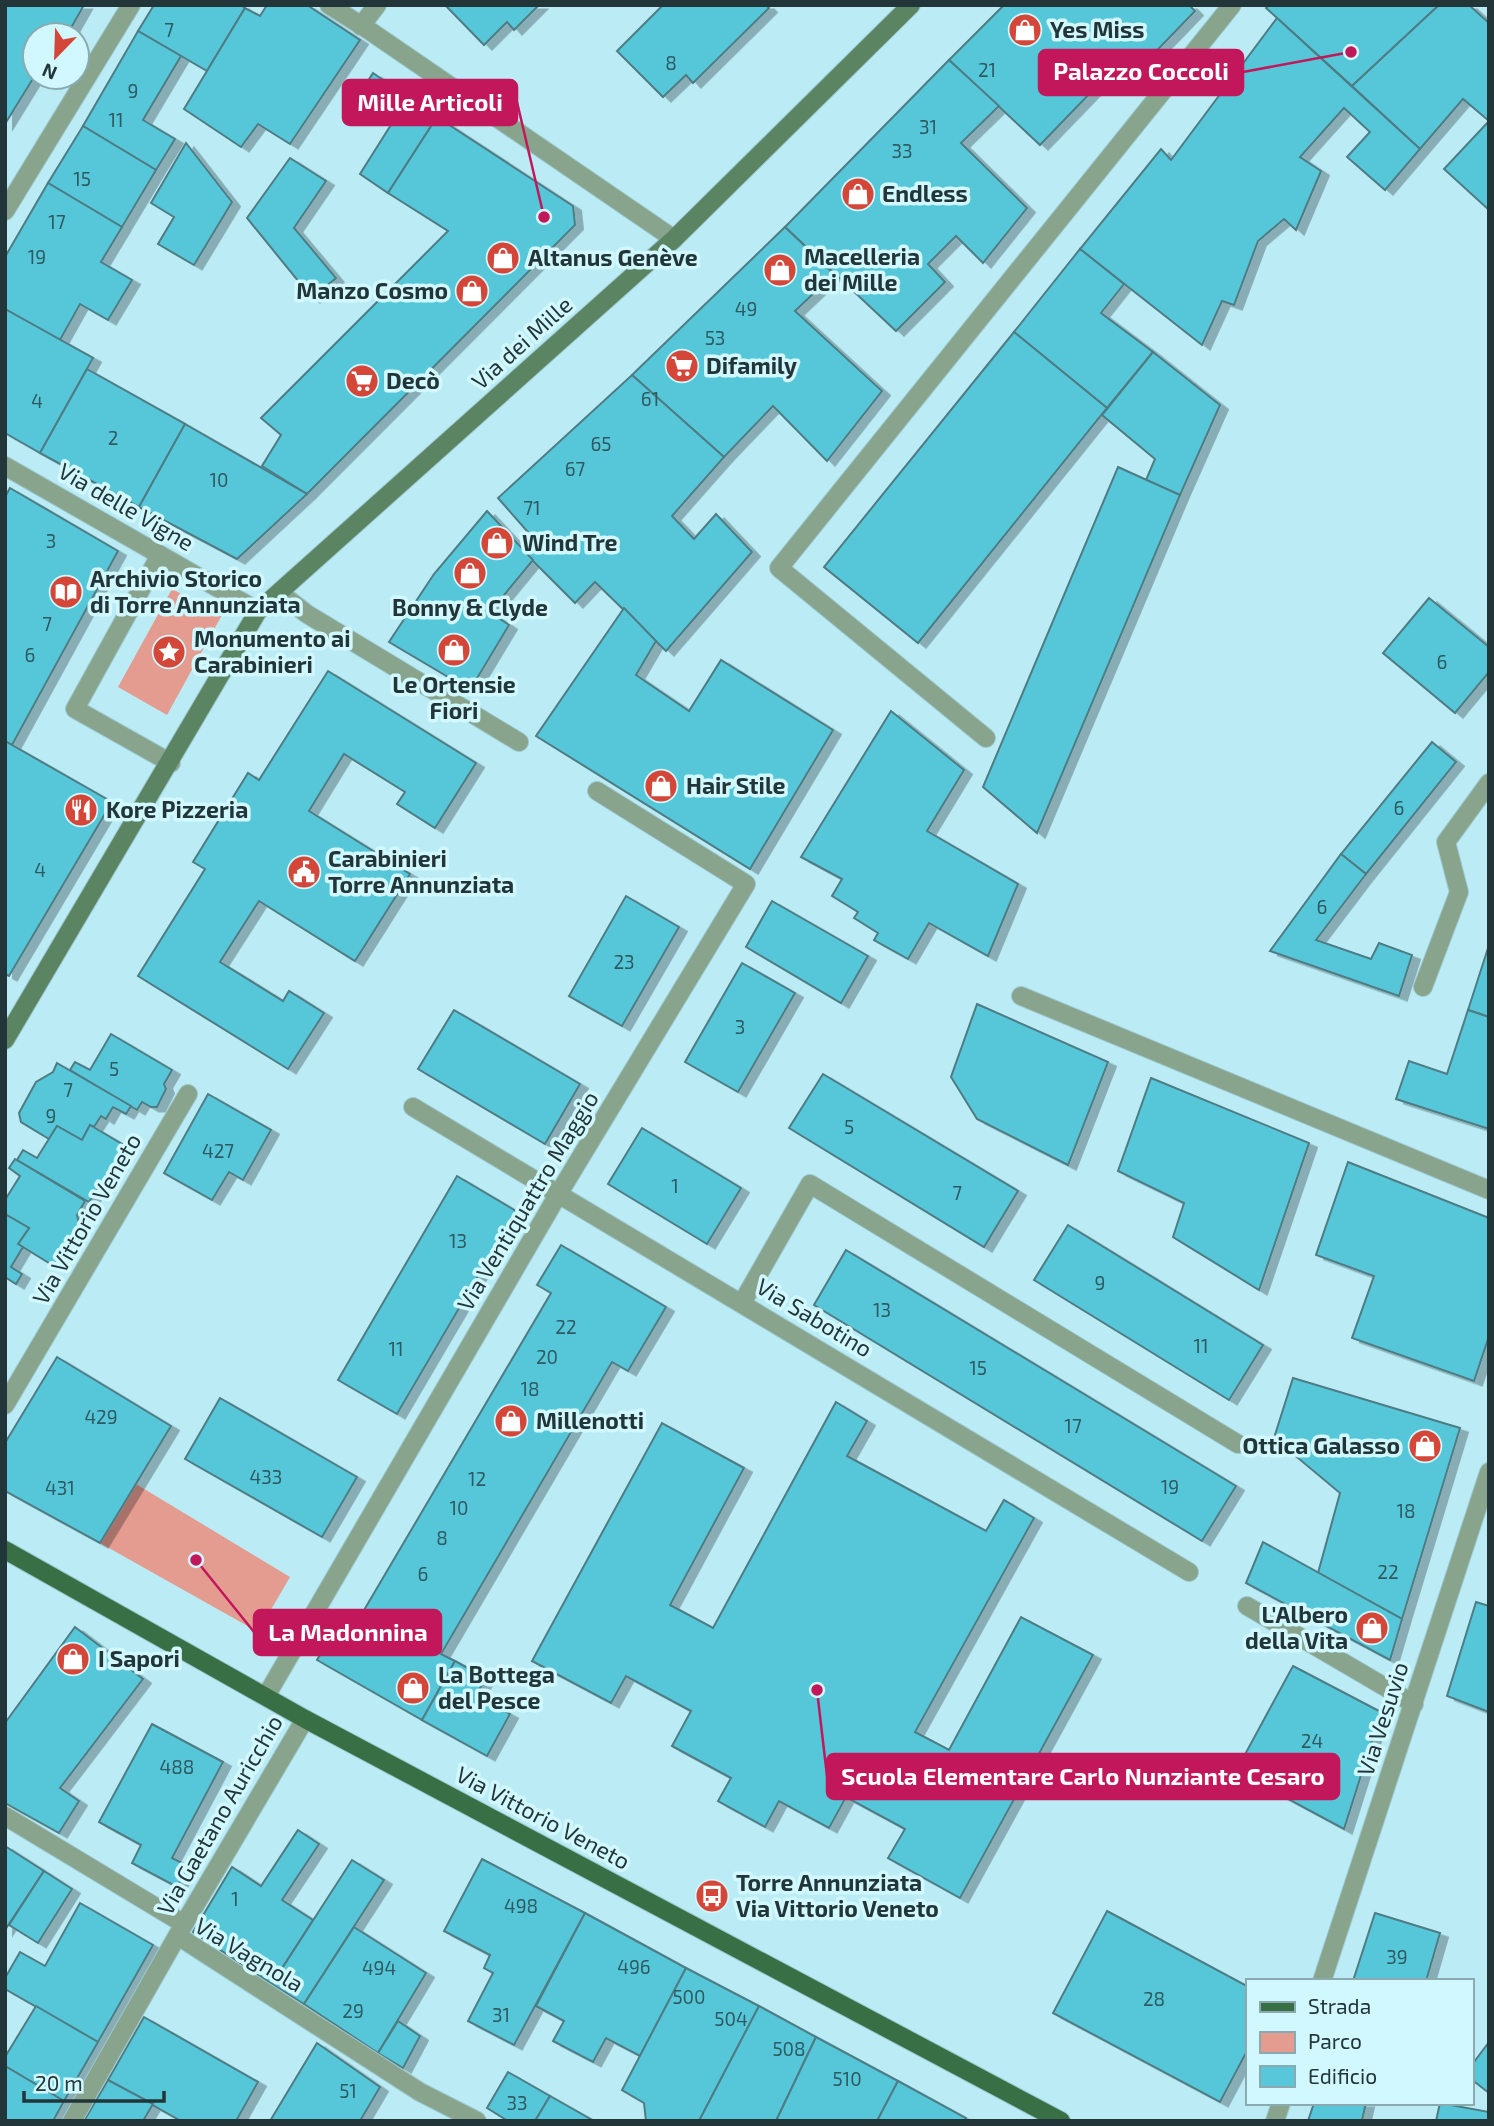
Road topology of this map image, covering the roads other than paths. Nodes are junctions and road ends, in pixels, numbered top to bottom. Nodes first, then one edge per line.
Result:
1 (131, 5) edge
2 (329, 5) edge
3 (377, 5) edge
4 (911, 5) edge
5 (1231, 5) edge
6 (361, 26) junction
7 (5, 211) edge
8 (674, 239) junction
9 (5, 466) edge
10 (160, 555) junction
11 (280, 593) junction
12 (258, 611) junction
13 (986, 738) dead end
14 (519, 742) dead end
15 (171, 762) junction
16 (1489, 783) edge
17 (597, 791) dead end
18 (1423, 987) dead end
19 (1021, 996) dead end
20 (5, 1041) edge
21 (188, 1094) dead end
22 (413, 1107) dead end
23 (1489, 1189) edge
24 (559, 1194) junction
25 (742, 1303) junction
26 (5, 1405) edge
27 (1238, 1444) dead end
28 (1489, 1472) edge
29 (5, 1550) edge
30 (1189, 1572) dead end
31 (1247, 1606) dead end
32 (266, 1696) junction
33 (1414, 1704) junction
34 (305, 1719) junction
35 (5, 1816) edge
36 (181, 1930) junction
37 (1323, 1979) edge
38 (72, 2121) edge
39 (477, 2121) edge
40 (1061, 2121) edge

1 - 7 street
2 - 6 street
3 - 6 street
4 - 8 street, Via dei Mille
5 - 13 street
6 - 8 street
8 - 11 street, Via dei Mille
9 - 10 street, Via delle Vigne
10 - 12 street, Via delle Vigne
10 - 15 street
11 - 12 street, Via dei Mille
11 - 14 street
12 - 15 street
15 - 20 street
16 - 18 street
17 - 24 street, Via Ventiquattro Maggio
19 - 23 street
21 - 26 street, Via Vittorio Veneto
22 - 24 street, Via Sabotino
24 - 25 street, Via Sabotino
24 - 32 street, Via Ventiquattro Maggio
25 - 27 street
25 - 30 street, Via Sabotino
28 - 33 street, Via Vesuvio
29 - 32 main road, Via Vittorio Veneto
31 - 33 street
32 - 34 main road, Via Vittorio Veneto
33 - 37 street, Via Vesuvio
34 - 36 street, Via Gaetano Auricchio
34 - 40 main road, Via Vittorio Veneto
35 - 36 street, Via Vagnola
36 - 38 street, Via Vagnola
36 - 39 street, Via Vagnola

